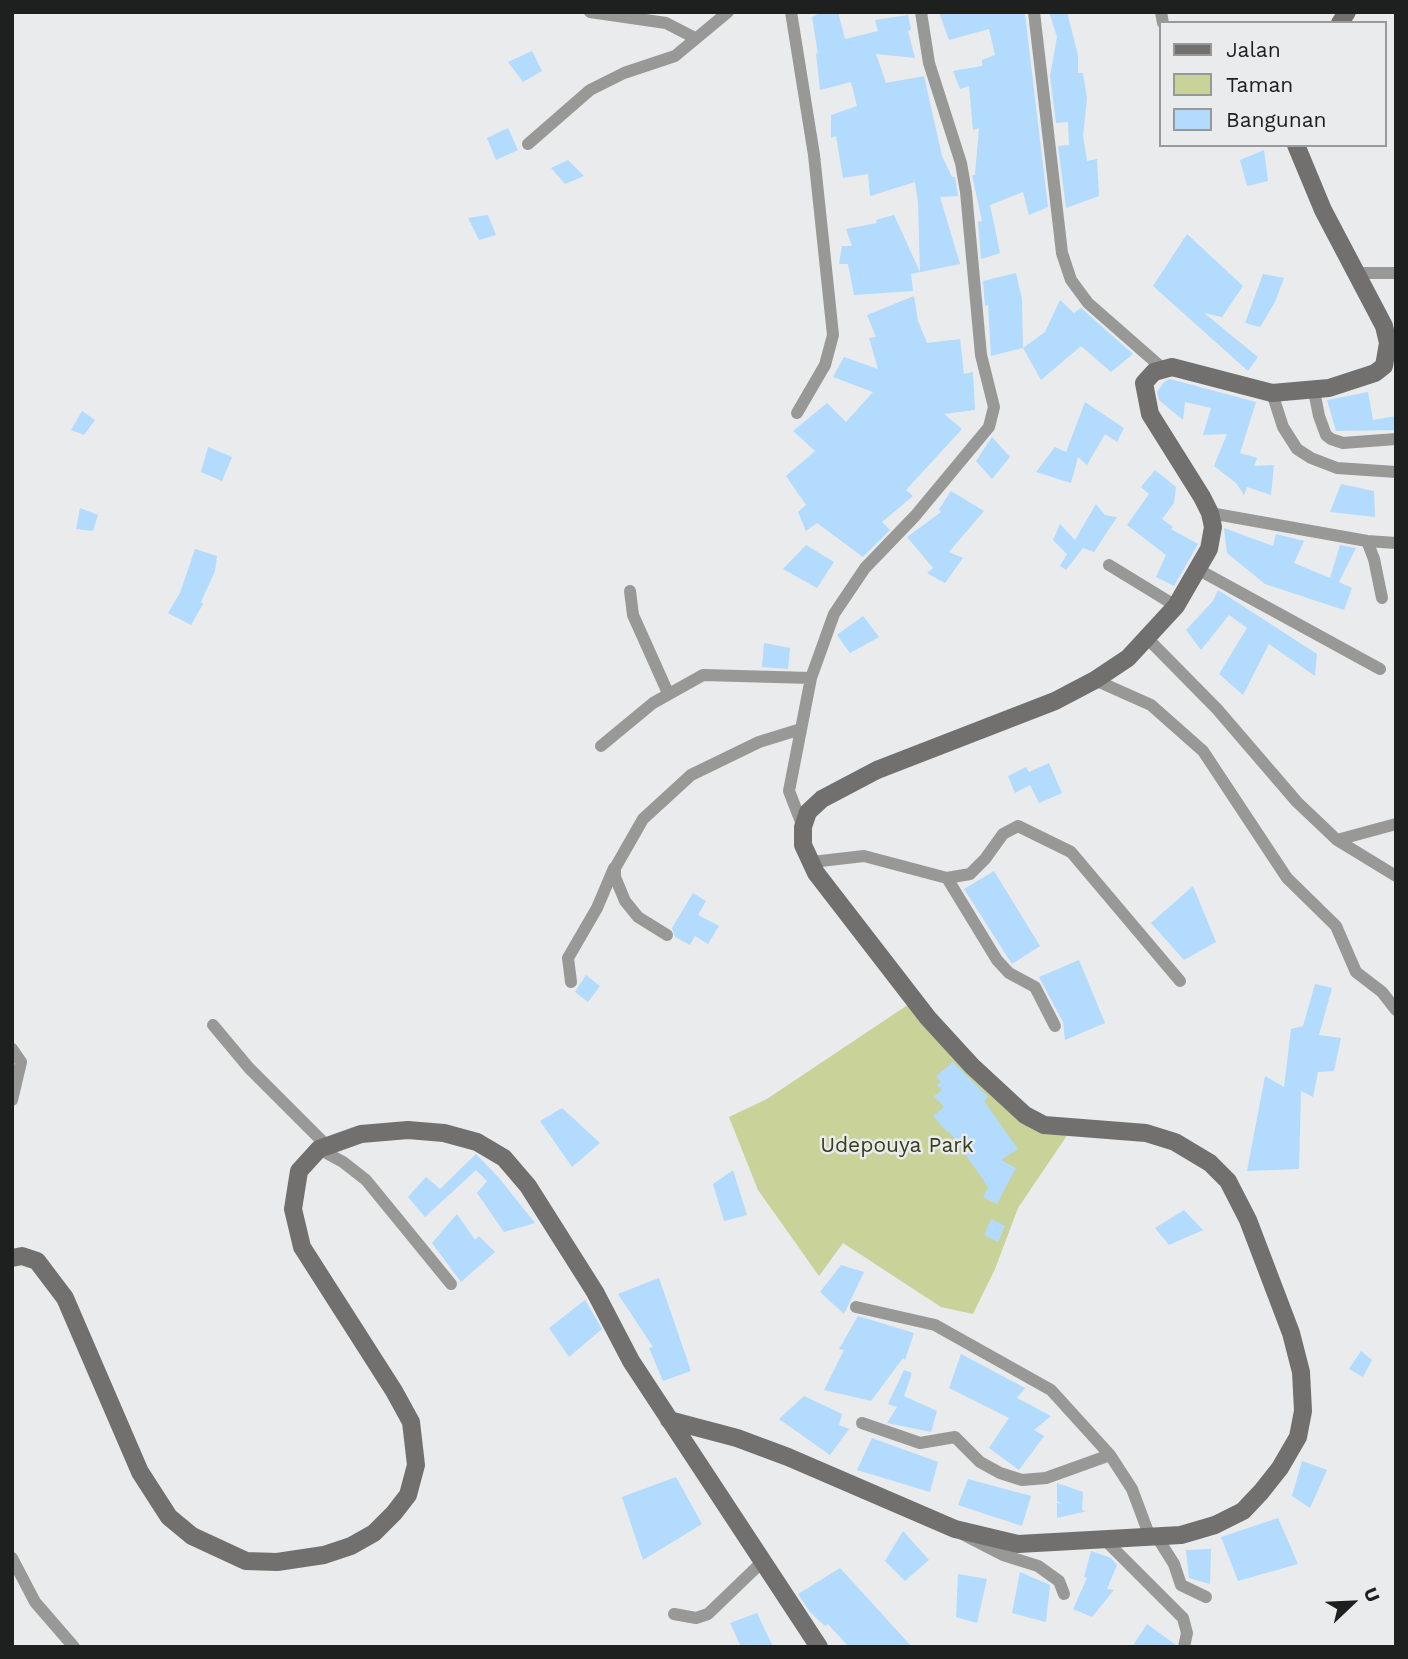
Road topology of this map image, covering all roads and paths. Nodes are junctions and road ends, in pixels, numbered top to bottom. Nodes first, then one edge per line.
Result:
1 (590, 12) edge
2 (728, 12) edge
3 (791, 12) edge
4 (921, 12) edge
5 (1034, 12) edge
6 (695, 37) junction
7 (528, 144) dead end
8 (1297, 147) edge
9 (1356, 273) junction
10 (1396, 274) edge
11 (1161, 368) junction
12 (1314, 391) junction
13 (1272, 393) junction
14 (797, 413) dead end
15 (1396, 439) edge
16 (1396, 472) edge
17 (1210, 513) junction
18 (1367, 541) junction
19 (1396, 543) edge
20 (1110, 565) dead end
21 (1199, 570) junction
22 (630, 591) dead end
23 (1382, 598) dead end
24 (1176, 606) junction
25 (1148, 639) junction
26 (1380, 669) dead end
27 (811, 678) junction
28 (1095, 680) junction
29 (667, 693) junction
30 (802, 729) junction
31 (601, 746) dead end
32 (1396, 824) edge
33 (803, 827) junction
34 (1337, 840) junction
35 (812, 862) junction
36 (615, 867) junction
37 (1396, 876) edge
38 (947, 878) junction
39 (667, 935) dead end
40 (1180, 981) dead end
41 (571, 982) dead end
42 (1396, 1010) edge
43 (213, 1026) dead end
44 (1055, 1026) dead end
45 (12, 1049) edge
46 (12, 1100) edge
47 (323, 1148) junction
48 (12, 1258) edge
49 (451, 1284) dead end
50 (856, 1307) dead end
51 (669, 1420) junction
52 (862, 1423) dead end
53 (1110, 1455) junction
54 (955, 1529) junction
55 (1153, 1537) junction
56 (1107, 1541) junction
57 (12, 1558) edge
58 (761, 1563) junction
59 (1064, 1594) dead end
60 (1206, 1597) dead end
61 (674, 1614) dead end
62 (74, 1647) edge
63 (819, 1647) edge
64 (1184, 1647) edge

1 - 6 street
2 - 6 street
3 - 14 street
4 - 27 street
5 - 11 street
6 - 7 street
8 - 9 street
9 - 10 street
9 - 12 street
11 - 13 street
11 - 17 street
12 - 13 street
12 - 15 street
13 - 16 street
17 - 18 street
17 - 21 street
18 - 19 street
18 - 23 street
20 - 24 street
21 - 24 street
21 - 26 street
22 - 29 street
24 - 25 street
25 - 28 street
25 - 34 street
27 - 29 street
27 - 30 street
28 - 33 street
28 - 42 street
29 - 31 street
30 - 33 street
30 - 36 street
32 - 34 street
33 - 35 street
34 - 37 street
35 - 38 street
35 - 55 street
36 - 39 street
36 - 41 street
38 - 40 street
38 - 44 street
43 - 47 street
45 - 46 street
47 - 48 street
47 - 49 street
47 - 51 street
50 - 53 street
51 - 54 street
51 - 58 street
52 - 53 street
53 - 55 street
54 - 56 street
54 - 59 street
55 - 56 street
55 - 60 street
56 - 64 street
57 - 62 street
58 - 61 street
58 - 63 street

